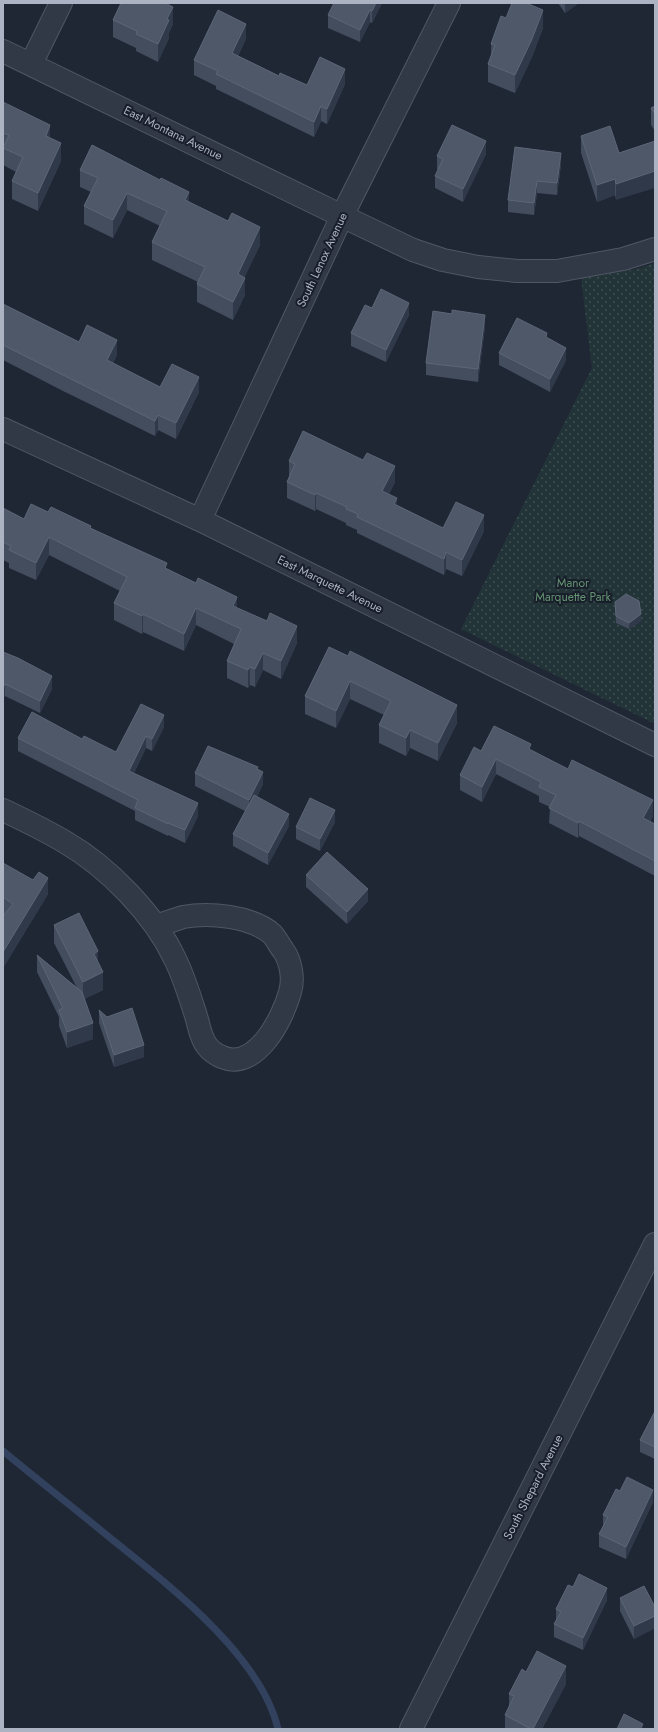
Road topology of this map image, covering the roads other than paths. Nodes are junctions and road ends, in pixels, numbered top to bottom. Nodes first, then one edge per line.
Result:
1 (61, 3) edge
2 (449, 3) edge
3 (3, 51) edge
4 (31, 64) junction
5 (342, 216) junction
6 (655, 249) edge
7 (3, 429) edge
8 (200, 520) junction
9 (655, 745) edge
10 (3, 810) edge
11 (156, 926) junction
12 (655, 1244) edge
13 (411, 1729) edge

1 - 4 street
2 - 5 street, South Lenox Avenue
3 - 4 street, East Montana Avenue
4 - 5 street, East Montana Avenue
5 - 6 street, East Montana Avenue
5 - 8 street, South Lenox Avenue
7 - 8 street, East Marquette Avenue
8 - 9 street, East Marquette Avenue
10 - 11 street
11 - 11 street
12 - 13 street, South Shepard Avenue

